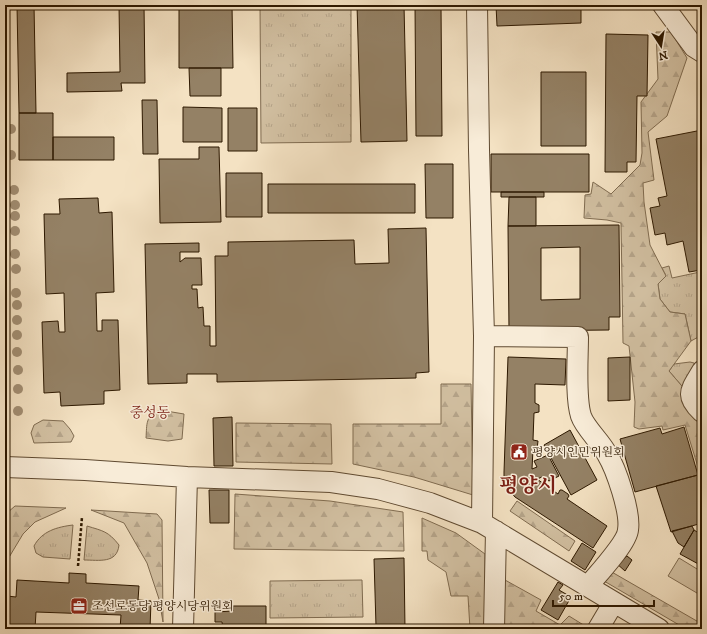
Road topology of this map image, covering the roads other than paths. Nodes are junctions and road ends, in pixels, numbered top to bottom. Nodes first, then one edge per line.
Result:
1 (477, 5) edge
2 (663, 5) edge
3 (702, 52) edge
4 (484, 342) junction
5 (702, 371) edge
6 (702, 412) edge
7 (5, 467) edge
8 (188, 477) junction
9 (489, 527) junction
10 (588, 586) junction
11 (614, 602) junction
12 (182, 629) edge
13 (494, 629) edge
14 (598, 629) edge
15 (659, 629) edge

1 - 4 street
2 - 3 street
4 - 9 street
4 - 10 street
5 - 6 street
7 - 8 street
8 - 9 street
8 - 12 street
9 - 10 street
9 - 13 street
10 - 11 street
11 - 14 street
11 - 15 street

